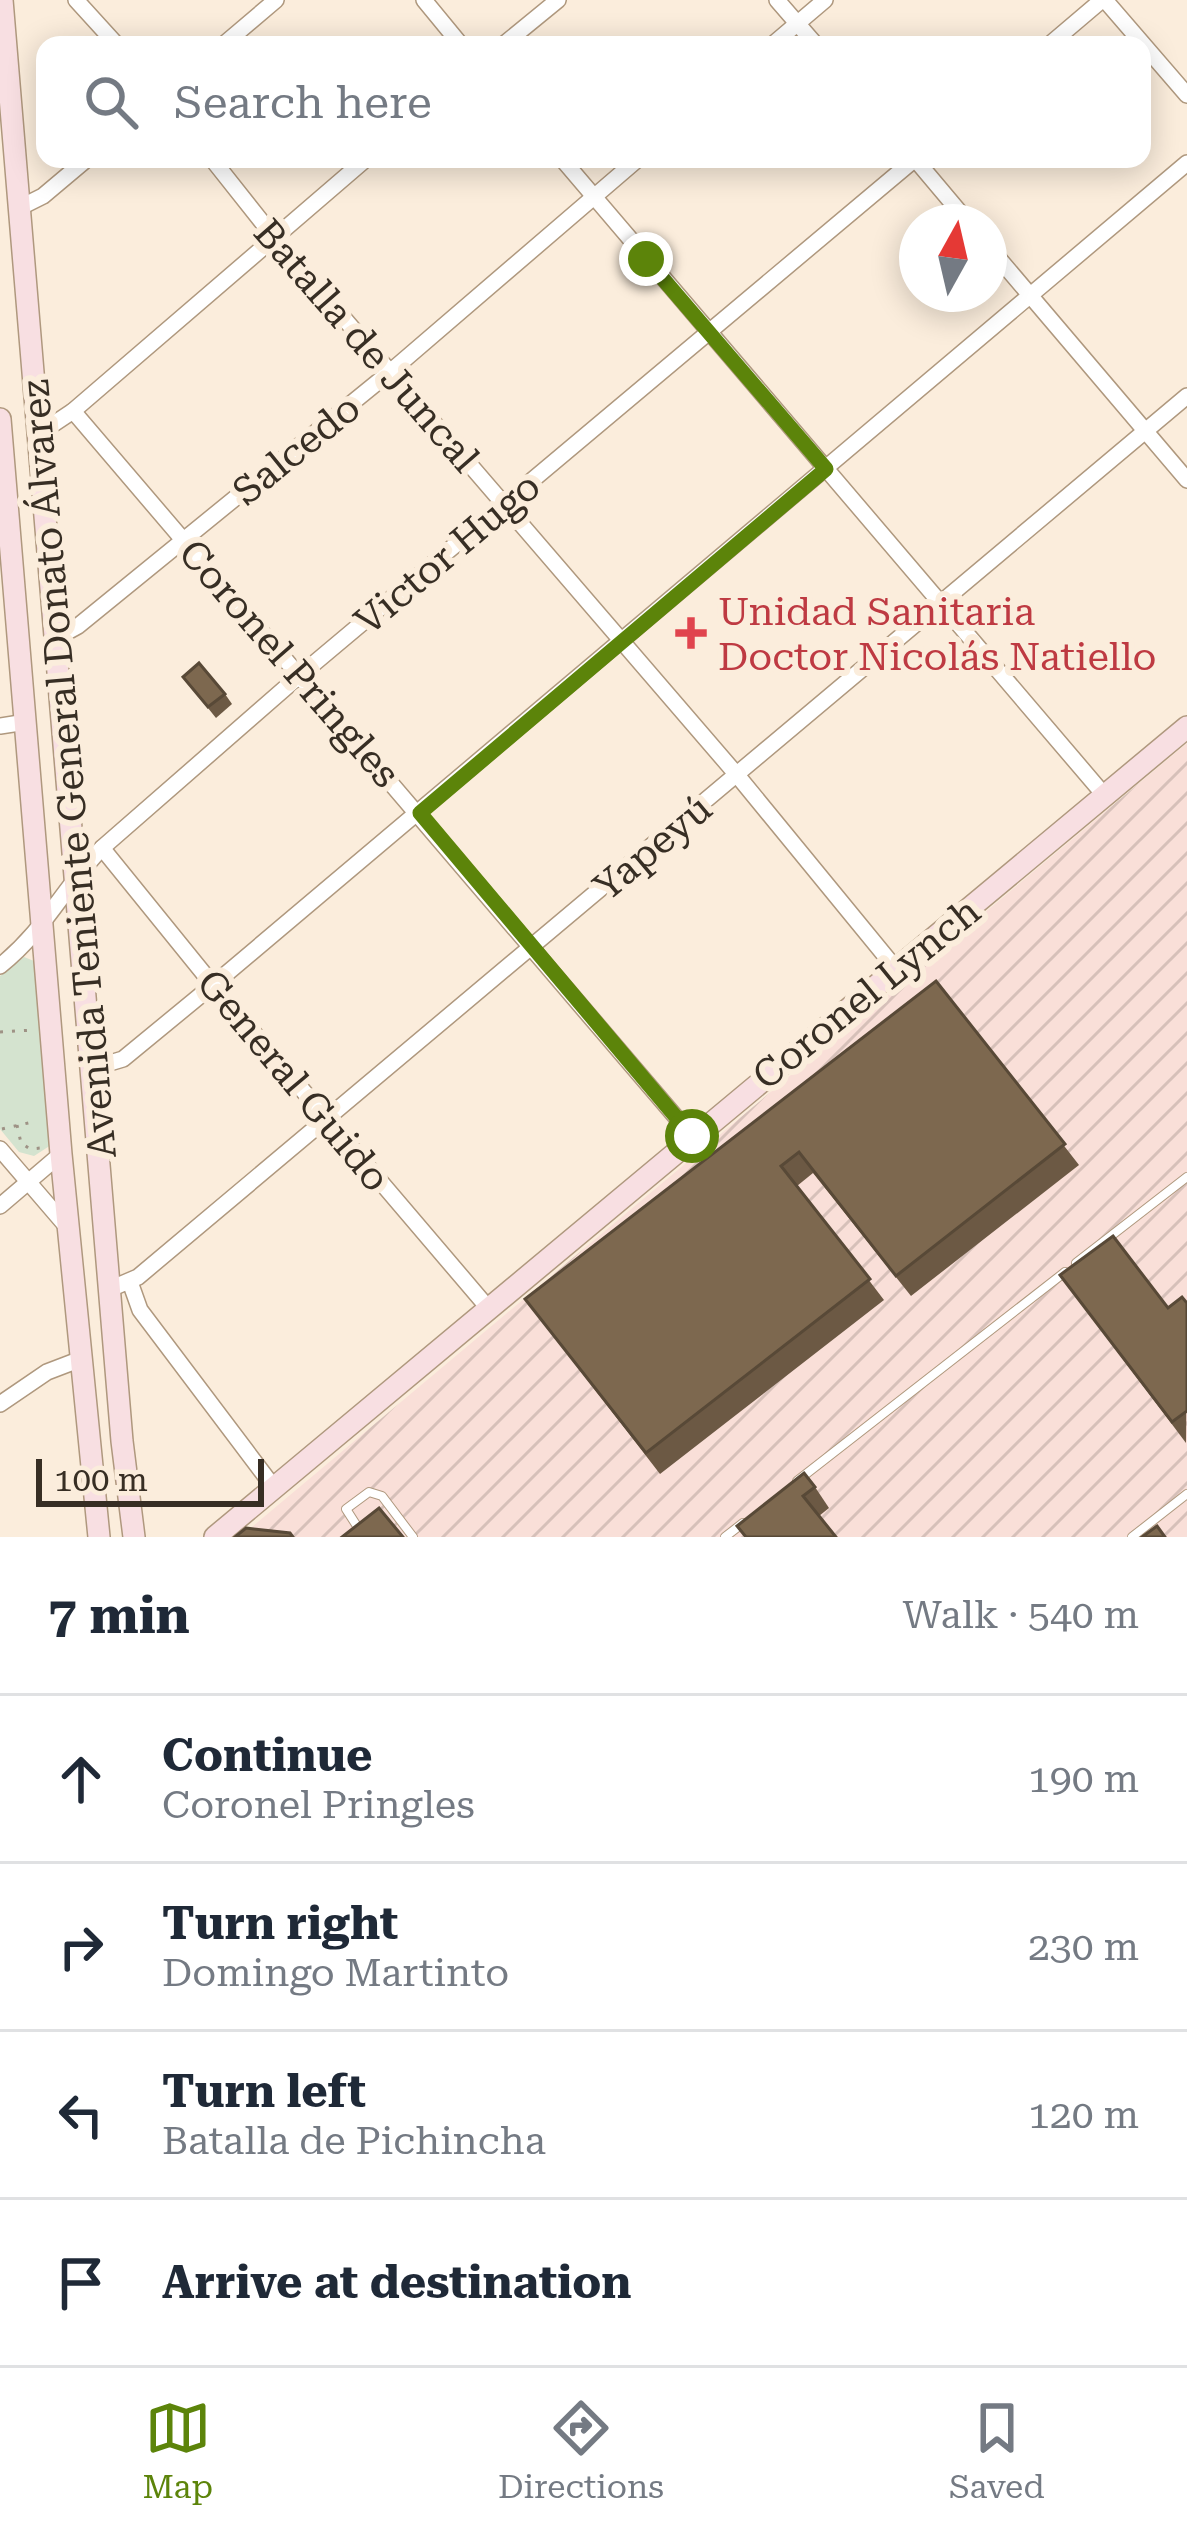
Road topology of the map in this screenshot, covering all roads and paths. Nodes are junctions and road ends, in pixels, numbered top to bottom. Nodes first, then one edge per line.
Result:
1 (2, 0) edge
2 (76, 0) edge
3 (276, 0) edge
4 (424, 0) edge
5 (558, 0) edge
6 (777, 0) edge
7 (825, 0) edge
8 (1104, 0) edge
9 (798, 23) junction
10 (109, 36) edge
11 (234, 36) edge
12 (454, 36) edge
13 (514, 36) edge
14 (783, 36) edge
15 (809, 36) edge
16 (1060, 36) edge
17 (1136, 36) edge
18 (1151, 53) edge
19 (1187, 94) edge
20 (1187, 163) edge
21 (76, 168) edge
22 (219, 168) edge
23 (355, 168) edge
24 (570, 168) edge
25 (628, 168) edge
26 (904, 168) edge
27 (923, 168) edge
28 (595, 196) junction
29 (953, 204) edge
30 (21, 207) junction
31 (273, 236) junction
32 (1007, 268) edge
33 (1030, 295) junction
34 (710, 331) junction
35 (390, 372) junction
36 (1187, 396) edge
37 (73, 411) junction
38 (0, 419) edge
39 (1146, 430) junction
40 (40, 433) junction
41 (826, 469) junction
42 (1187, 480) edge
43 (3, 498) edge
44 (505, 506) junction
45 (184, 540) junction
46 (940, 604) junction
47 (58, 638) junction
48 (623, 642) junction
49 (299, 676) junction
50 (26, 722) junction
51 (0, 726) edge
52 (1187, 727) edge
53 (737, 775) junction
54 (1105, 796) junction
55 (420, 813) junction
56 (102, 848) junction
57 (74, 879) junction
58 (44, 926) junction
59 (531, 948) junction
60 (0, 966) edge
61 (896, 969) junction
62 (213, 985) junction
63 (36, 1030) dead end
64 (0, 1032) edge
65 (93, 1068) junction
66 (328, 1119) junction
67 (45, 1120) dead end
68 (2, 1129) edge
69 (692, 1136) junction
70 (0, 1149) edge
71 (61, 1154) junction
72 (1187, 1177) edge
73 (28, 1184) junction
74 (0, 1206) edge
75 (67, 1227) junction
76 (120, 1285) junction
77 (489, 1309) junction
78 (140, 1310) junction
79 (113, 1316) junction
80 (81, 1359) junction
81 (0, 1404) edge
82 (275, 1489) junction
83 (781, 1494) edge
84 (1187, 1494) edge
85 (744, 1522) edge
86 (99, 1537) edge
87 (134, 1537) edge
88 (215, 1537) edge
89 (364, 1537) edge
90 (413, 1537) edge
91 (725, 1537) edge
92 (1132, 1537) edge

1 - 30 main road, Avenida Teniente General Donato Álvarez
2 - 10 street
3 - 11 street
4 - 12 street
5 - 13 street
6 - 9 street
7 - 9 street
8 - 16 street
8 - 17 street
9 - 14 street
9 - 15 street
18 - 19 street
20 - 33 street
21 - 30 street
22 - 31 street, Batalla de Juncal
23 - 31 street
24 - 28 street
25 - 28 street, Salcedo
26 - 34 street, Victor Hugo
27 - 29 street
28 - 34 street
28 - 35 street, Salcedo
30 - 40 main road, Avenida Teniente General Donato Álvarez
31 - 35 street, Batalla de Juncal
31 - 37 street
32 - 33 street
33 - 39 street
33 - 41 street
34 - 41 street
34 - 44 street, Victor Hugo
35 - 44 street, Batalla de Juncal
35 - 45 street, Salcedo
36 - 39 street, Yapeyú
37 - 40 street
37 - 45 street, Coronel Pringles
38 - 43 main road, Avenida Teniente General Donato Álvarez
39 - 42 street
39 - 46 street, Yapeyú
40 - 47 main road, Avenida Teniente General Donato Álvarez
41 - 46 street
41 - 48 street
43 - 50 main road, Avenida Teniente General Donato Álvarez
44 - 48 street, Batalla de Juncal
44 - 49 street, Victor Hugo
45 - 47 street, Salcedo
45 - 49 street, Coronel Pringles
46 - 53 street, Yapeyú
46 - 54 street
47 - 57 main road, Avenida Teniente General Donato Álvarez
48 - 53 street, Batalla de Juncal
48 - 55 street
49 - 55 street, Coronel Pringles
49 - 56 street, Victor Hugo
50 - 51 street
50 - 58 main road, Avenida Teniente General Donato Álvarez
52 - 54 main road, Coronel Lynch
53 - 59 street, Yapeyú
53 - 61 street, Batalla de Juncal
54 - 61 main road, Coronel Lynch
55 - 59 street, Coronel Pringles
55 - 62 street
56 - 57 street, Victor Hugo
56 - 62 street, General Guido
57 - 58 street, Victor Hugo
57 - 65 main road, Avenida Teniente General Donato Álvarez
58 - 60 street, Victor Hugo
58 - 71 main road, Avenida Teniente General Donato Álvarez
59 - 66 street, Yapeyú
59 - 69 street, Coronel Pringles
61 - 69 main road, Coronel Lynch
62 - 65 street
62 - 66 street, General Guido
63 - 64 path
65 - 76 main road, Avenida Teniente General Donato Álvarez
66 - 76 street, Yapeyú
66 - 77 street, General Guido
67 - 68 path
69 - 77 main road, Coronel Lynch
70 - 73 street
71 - 73 street
71 - 75 main road, Avenida Teniente General Donato Álvarez
72 - 83 lane
73 - 74 street
73 - 75 street
75 - 80 main road, Avenida Teniente General Donato Álvarez
76 - 78 street
76 - 79 main road, Avenida Teniente General Donato Álvarez
77 - 82 main road, Coronel Lynch
78 - 79 street
78 - 82 street
79 - 87 main road, Avenida Teniente General Donato Álvarez
80 - 81 street
80 - 86 main road, Avenida Teniente General Donato Álvarez
82 - 88 main road, Coronel Lynch
84 - 92 lane
85 - 91 lane
89 - 90 lane

